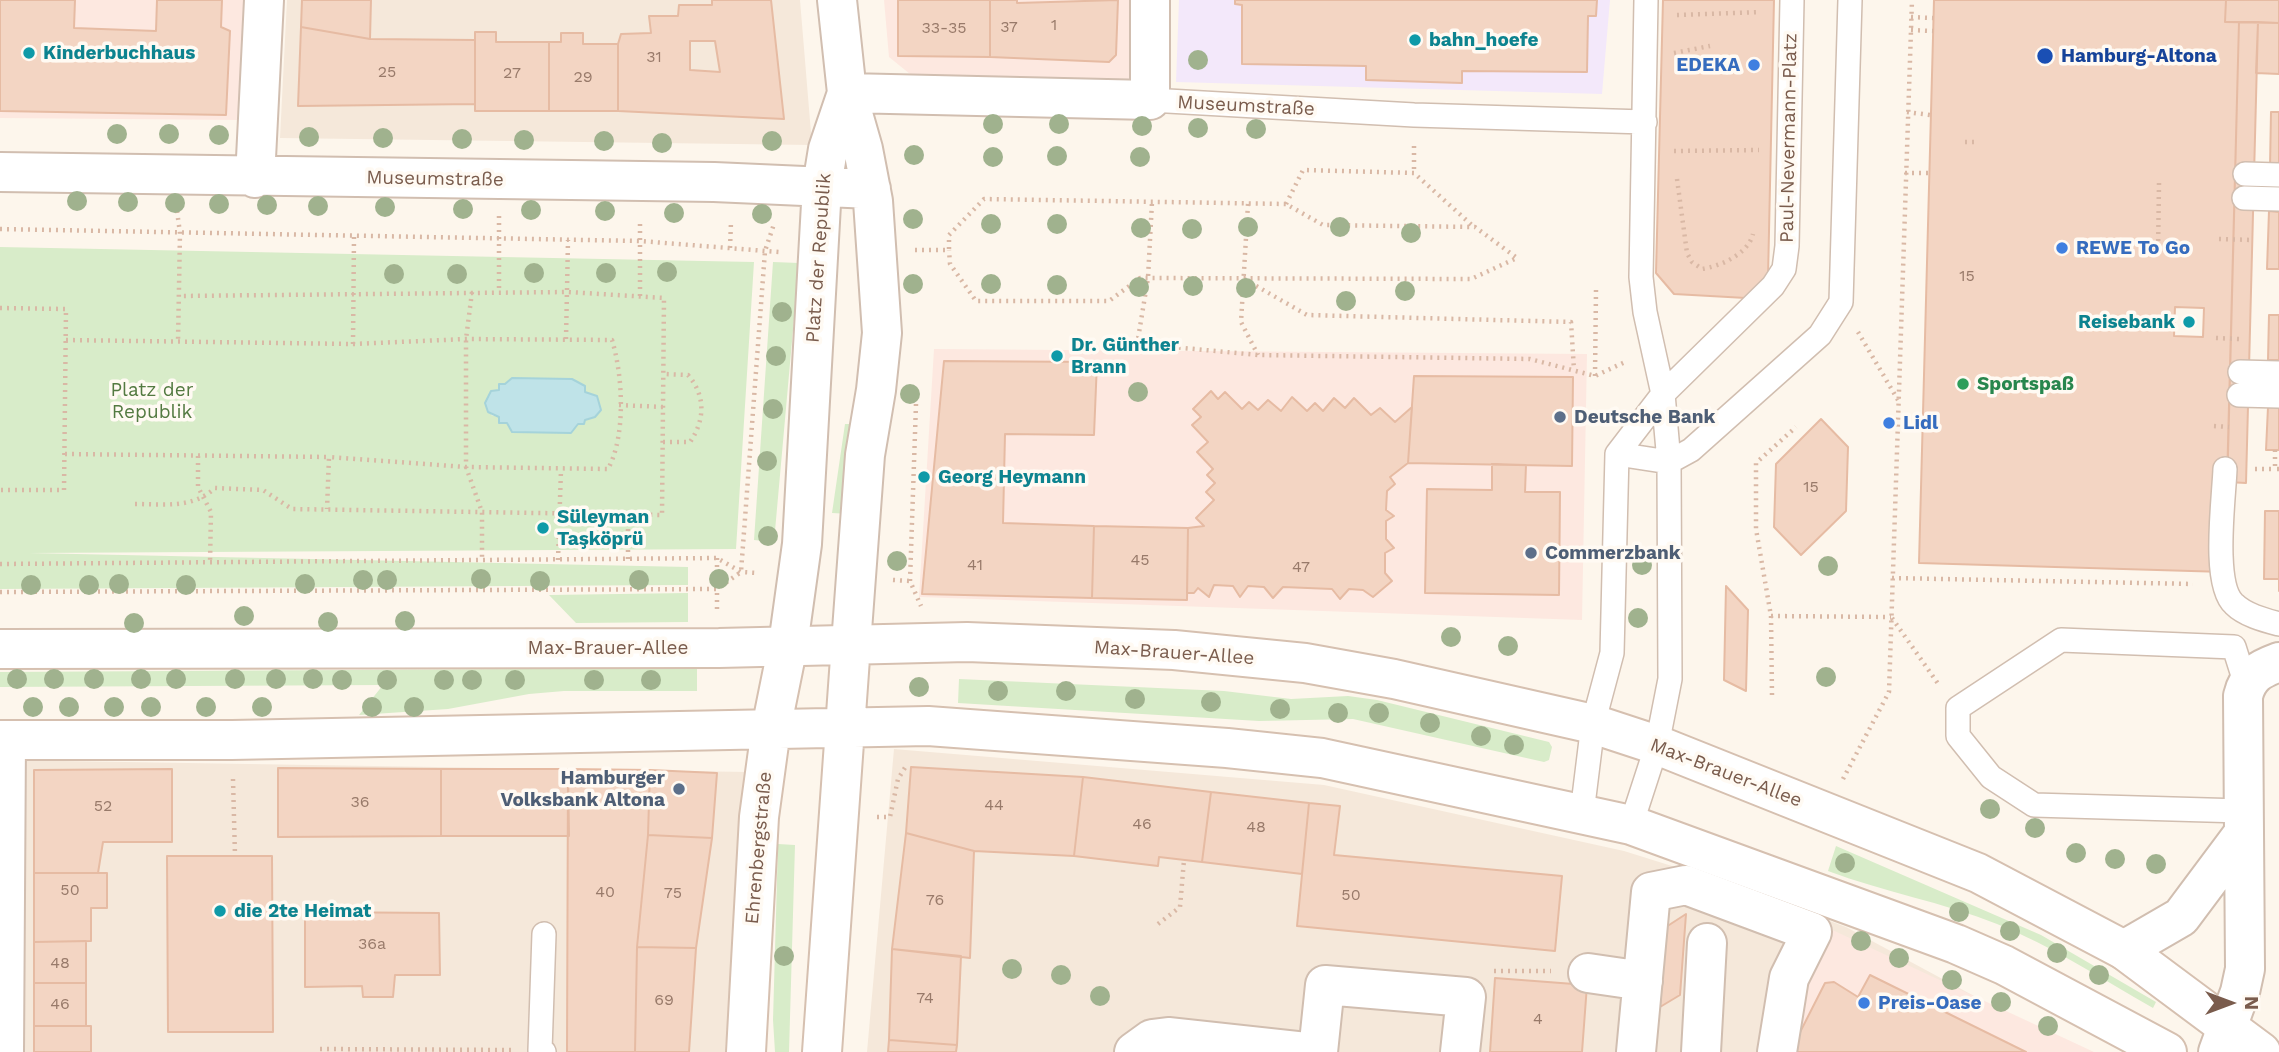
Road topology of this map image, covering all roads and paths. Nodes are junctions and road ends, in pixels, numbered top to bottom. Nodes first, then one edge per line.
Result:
1 (264, 0) edge
2 (837, 0) edge
3 (1150, 0) edge
4 (1163, 0) edge
5 (1646, 0) edge
6 (1792, 0) edge
7 (1850, 0) edge
8 (1912, 0) edge
9 (1671, 8) dead end
10 (1760, 12) dead end
11 (1911, 17) junction
12 (1933, 18) dead end
13 (1911, 30) junction
14 (1933, 31) dead end
15 (1670, 41) dead end
16 (1150, 42) junction
17 (1710, 46) dead end
18 (1668, 54) junction
19 (1670, 66) dead end
20 (847, 93) junction
21 (1150, 100) junction
22 (1907, 112) junction
23 (1930, 115) dead end
24 (1645, 122) junction
25 (1673, 139) dead end
26 (1965, 142) dead end
27 (1979, 142) dead end
28 (1767, 150) dead end
29 (1670, 151) junction
30 (1675, 164) dead end
31 (0, 172) edge
32 (1905, 173) junction
33 (1929, 173) dead end
34 (2245, 174) dead end
35 (2279, 175) edge
36 (172, 176) junction
37 (1677, 177) dead end
38 (256, 178) junction
39 (641, 181) junction
40 (2159, 183) dead end
41 (822, 186) junction
42 (871, 189) junction
43 (2244, 198) dead end
44 (2279, 199) edge
45 (1152, 202) junction
46 (1248, 204) junction
47 (1286, 204) junction
48 (1475, 227) junction
49 (0, 229) edge
50 (180, 233) junction
51 (354, 237) junction
52 (499, 238) junction
53 (1753, 238) dead end
54 (2219, 239) dead end
55 (568, 240) junction
56 (2253, 240) dead end
57 (640, 241) junction
58 (908, 250) dead end
59 (919, 250) junction
60 (949, 250) junction
61 (765, 251) junction
62 (784, 253) dead end
63 (2158, 256) dead end
64 (919, 262) dead end
65 (1148, 278) junction
66 (1244, 279) junction
67 (1596, 290) dead end
68 (472, 292) junction
69 (499, 292) junction
70 (568, 292) junction
71 (354, 295) junction
72 (179, 296) junction
73 (640, 296) junction
74 (1841, 302) junction
75 (0, 308) edge
76 (466, 339) junction
77 (566, 339) junction
78 (66, 340) junction
79 (1109, 341) dead end
80 (178, 343) junction
81 (354, 344) junction
82 (1137, 345) junction
83 (1654, 349) junction
84 (1258, 355) junction
85 (1574, 370) junction
86 (2240, 372) dead end
87 (2279, 373) edge
88 (664, 374) junction
89 (1595, 376) junction
90 (1663, 394) junction
91 (2239, 395) dead end
92 (2279, 396) edge
93 (1898, 400) junction
94 (916, 402) dead end
95 (620, 405) junction
96 (663, 407) junction
97 (1796, 427) dead end
98 (663, 442) junction
99 (2275, 450) dead end
100 (65, 454) junction
101 (1617, 454) junction
102 (198, 456) junction
103 (330, 457) junction
104 (1669, 462) junction
105 (466, 467) junction
106 (2225, 469) dead end
107 (2279, 469) edge
108 (561, 470) junction
109 (0, 490) edge
110 (204, 498) junction
111 (135, 504) dead end
112 (327, 509) junction
113 (482, 512) junction
114 (558, 514) junction
115 (628, 515) junction
116 (717, 558) junction
117 (628, 559) junction
118 (482, 560) junction
119 (558, 560) junction
120 (210, 563) junction
121 (0, 564) edge
122 (741, 572) junction
123 (1892, 578) junction
124 (888, 580) dead end
125 (2202, 586) dead end
126 (717, 589) junction
127 (0, 592) edge
128 (1770, 615) junction
129 (1891, 617) junction
130 (2279, 624) edge
131 (851, 644) junction
132 (788, 645) junction
133 (0, 649) edge
134 (2279, 662) edge
135 (2246, 685) junction
136 (1772, 695) dead end
137 (1958, 708) junction
138 (1593, 724) junction
139 (846, 728) junction
140 (771, 729) junction
141 (3, 740) edge
142 (232, 740) junction
143 (1657, 745) junction
144 (1582, 813) junction
145 (1839, 818) junction
146 (2243, 823) junction
147 (1631, 825) junction
148 (235, 856) dead end
149 (1184, 860) dead end
150 (1158, 924) dead end
151 (544, 934) dead end
152 (1707, 943) dead end
153 (2124, 950) junction
154 (1588, 973) joint
155 (1643, 981) junction
156 (1466, 997) junction
157 (2223, 1039) edge
158 (320, 1049) dead end
159 (542, 1051) edge
160 (4, 1052) edge
161 (746, 1052) edge
162 (822, 1052) edge
163 (1134, 1052) edge
164 (1306, 1052) edge
165 (1318, 1052) edge
166 (1460, 1052) edge
167 (1636, 1052) edge
168 (1701, 1052) edge
169 (1777, 1052) edge
170 (2167, 1052) edge
171 (2261, 1052) edge

1 - 38 street
2 - 20 street
3 - 16 street
4 - 16 lane
5 - 24 lane
6 - 90 lane, Paul-Nevermann-Platz
7 - 74 lane
8 - 11 path
9 - 10 path
11 - 12 path
11 - 13 path
13 - 14 path
13 - 22 path
15 - 18 path
16 - 21 street
17 - 18 path
18 - 19 path
20 - 21 street, Museumstraße
20 - 41 street, Platz der Republik
20 - 42 street
21 - 24 lane, Museumstraße
22 - 23 path
22 - 32 path
24 - 83 lane
25 - 29 path
26 - 27 path
28 - 29 path
29 - 30 path
31 - 36 street, Museumstraße
32 - 33 path
32 - 93 path
34 - 35 lane
36 - 38 street, Museumstraße
36 - 50 path
37 - 53 path
38 - 39 street, Museumstraße
39 - 41 street, Museumstraße
39 - 57 path
40 - 63 path
41 - 42 street, Museumstraße
41 - 132 street, Platz der Republik
42 - 131 street
43 - 44 lane
45 - 46 path
45 - 60 path
45 - 65 path
46 - 47 path
46 - 66 path
47 - 48 path
47 - 48 path
48 - 66 path
49 - 50 path
50 - 51 path
50 - 72 path
51 - 52 path
51 - 71 path
52 - 55 path
52 - 69 path
54 - 56 path
55 - 57 path
55 - 70 path
57 - 61 path
57 - 73 path
58 - 59 path
59 - 60 path
59 - 64 path
60 - 65 path
61 - 62 path
61 - 122 path
65 - 66 path
65 - 82 path
66 - 84 path
66 - 85 path
67 - 89 path
68 - 69 path
68 - 71 path
68 - 76 path
69 - 70 path
70 - 73 path
70 - 77 path
71 - 72 path
71 - 81 path
72 - 80 path
73 - 88 path
74 - 93 path
74 - 104 lane
75 - 78 path
76 - 77 path
76 - 81 path
76 - 105 path
77 - 95 path
78 - 80 path
78 - 100 path
79 - 82 path
80 - 81 path
82 - 84 path
83 - 89 path
83 - 90 lane
84 - 85 path
85 - 89 path
86 - 87 lane
88 - 96 path
88 - 98 path
90 - 101 lane, Paul-Nevermann-Platz
90 - 104 lane
91 - 92 lane
93 - 123 path
94 - 124 path
95 - 96 path
95 - 108 path
96 - 98 path
97 - 128 path
98 - 115 path
99 - 107 path
100 - 102 path
100 - 109 path
101 - 104 lane
101 - 138 lane
102 - 103 path
102 - 110 path
103 - 105 path
103 - 112 path
104 - 143 lane
105 - 108 path
105 - 113 path
106 - 130 lane
108 - 114 path
110 - 111 path
110 - 112 path
110 - 120 path
112 - 113 path
113 - 114 path
113 - 118 path
114 - 115 path
114 - 119 path
115 - 117 path
116 - 117 path
116 - 122 path
116 - 126 path
117 - 119 path
118 - 119 path
118 - 120 path
120 - 121 path
122 - 126 path
123 - 125 path
123 - 129 path
126 - 127 path
128 - 129 path
128 - 136 path
129 - 137 path
129 - 145 path
131 - 132 street, Max-Brauer-Allee
131 - 138 street, Max-Brauer-Allee
131 - 139 street
132 - 133 street, Max-Brauer-Allee
132 - 140 street, Ehrenbergstraße
134 - 135 street
135 - 137 lane
135 - 146 street
137 - 146 lane
138 - 143 street, Max-Brauer-Allee
138 - 144 lane
139 - 140 street
139 - 144 street
139 - 162 street
140 - 142 street
140 - 161 street, Ehrenbergstraße
141 - 142 street
141 - 160 street
142 - 148 path
143 - 145 street, Max-Brauer-Allee
143 - 147 lane
144 - 147 street
145 - 153 street, Max-Brauer-Allee
146 - 153 street
146 - 157 street
147 - 170 street
149 - 150 path
151 - 159 lane
152 - 168 street
153 - 157 street, Max-Brauer-Allee
154 - 155 street
154 - 156 path
155 - 167 street
155 - 169 street
156 - 165 street
156 - 166 street
157 - 171 street, Max-Brauer-Allee
158 - 159 path
163 - 164 street

